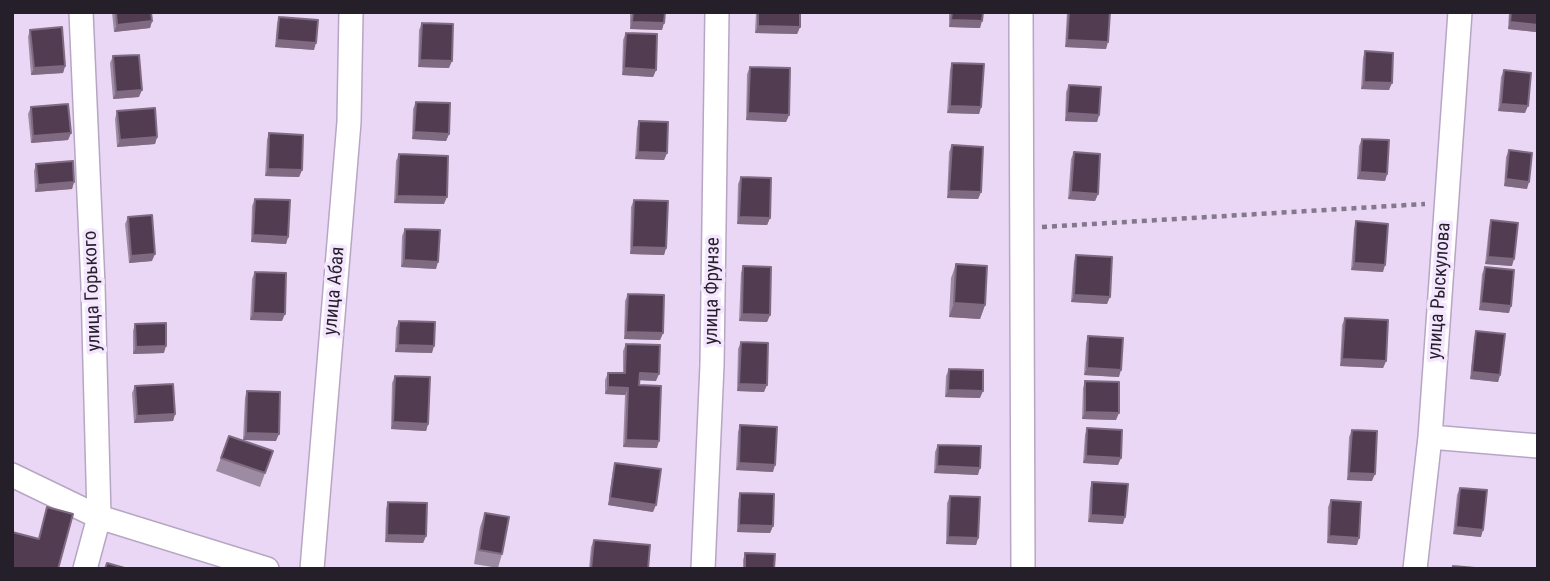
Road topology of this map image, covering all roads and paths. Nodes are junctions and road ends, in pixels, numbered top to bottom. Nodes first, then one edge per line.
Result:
1 (81, 12) edge
2 (351, 12) edge
3 (717, 12) edge
4 (1021, 12) edge
5 (1460, 12) edge
6 (1447, 203) junction
7 (1022, 228) junction
8 (1430, 436) junction
9 (1538, 446) edge
10 (12, 475) edge
11 (99, 517) junction
12 (85, 569) edge
13 (267, 569) edge
14 (312, 569) edge
15 (703, 569) edge
16 (1023, 569) edge
17 (1415, 569) edge

1 - 11 street, улица Горького
2 - 14 street, улица Абая
3 - 15 street, улица Фрунзе
4 - 7 street
5 - 6 street, улица Рыскулова
6 - 7 path
6 - 8 street, улица Рыскулова
7 - 16 street
8 - 9 street
8 - 17 street, улица Рыскулова
10 - 11 street
11 - 12 street, улица Горького
11 - 13 street

